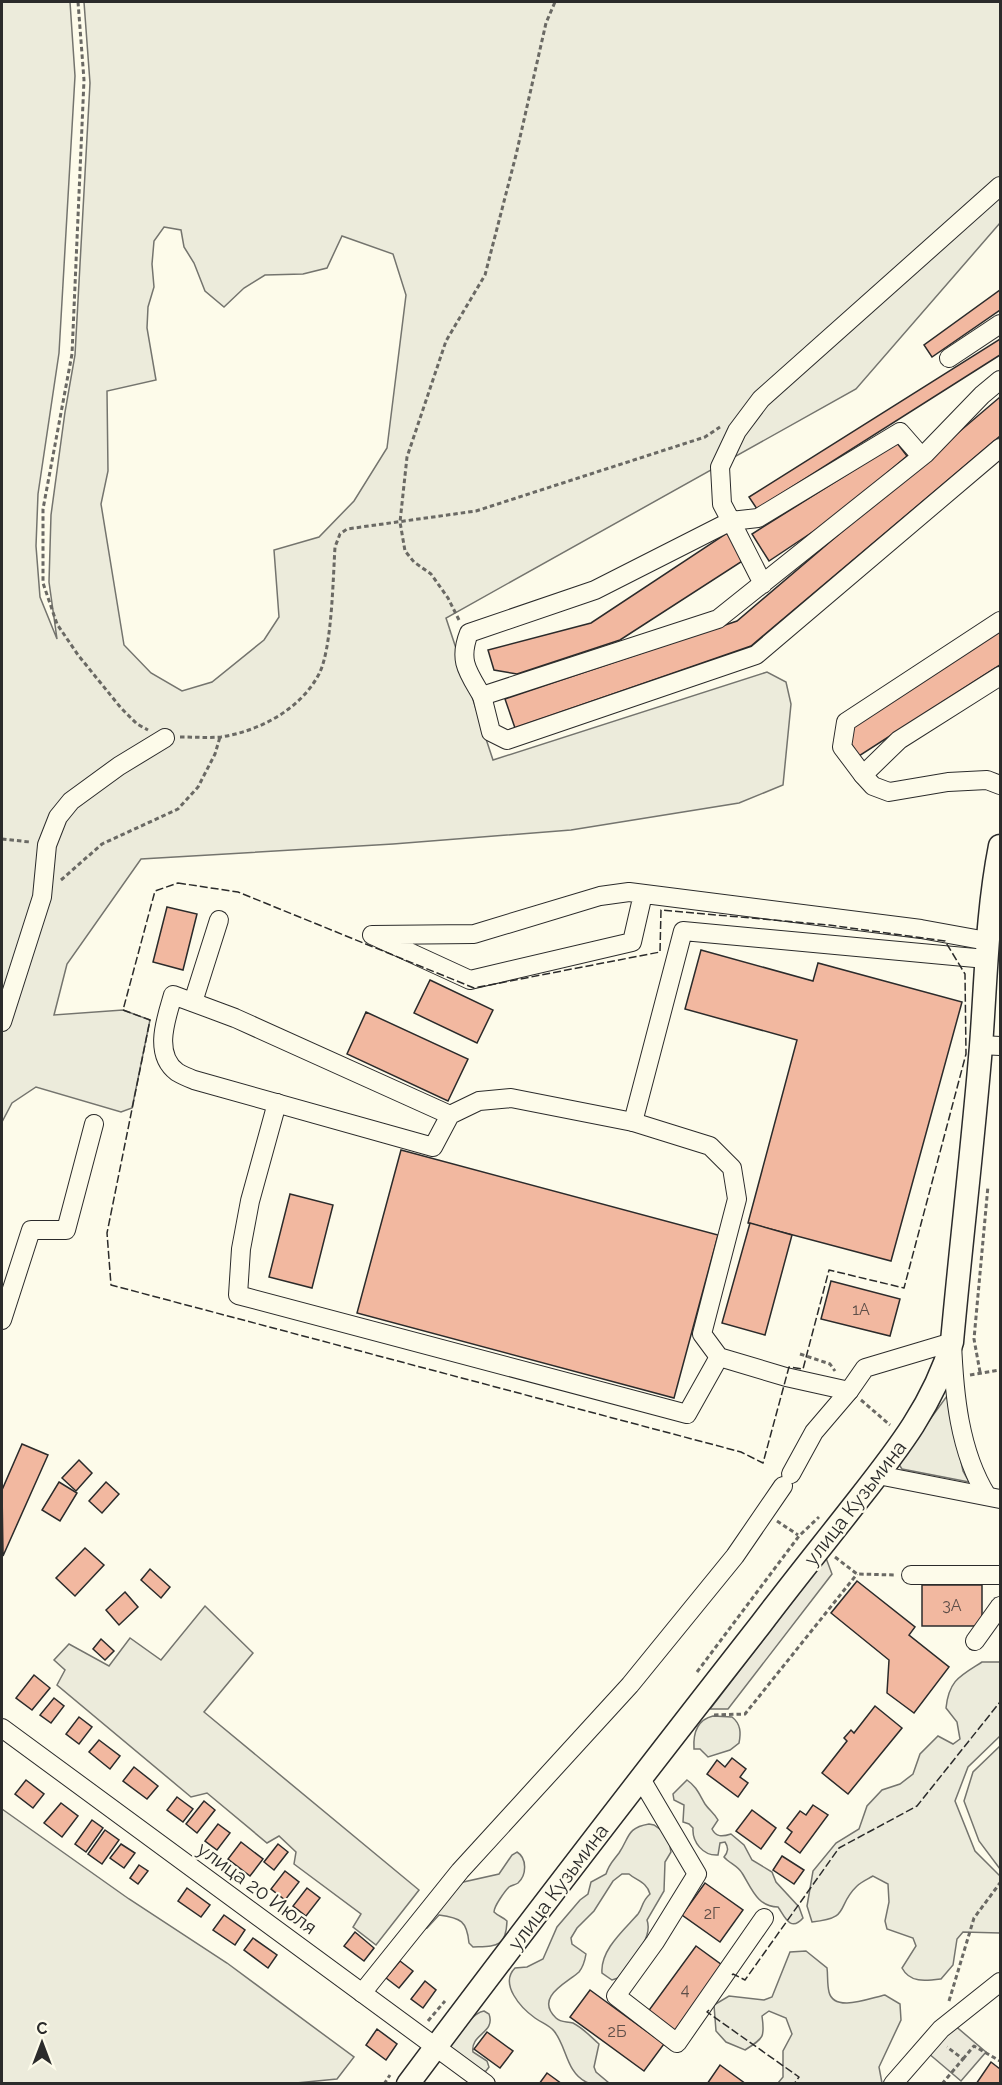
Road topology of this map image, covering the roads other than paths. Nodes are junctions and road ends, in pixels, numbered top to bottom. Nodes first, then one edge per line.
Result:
1 (1000, 186) edge
2 (1000, 324) edge
3 (949, 358) dead end
4 (1000, 380) edge
5 (1000, 448) edge
6 (921, 456) junction
7 (731, 521) junction
8 (763, 584) junction
9 (1000, 621) edge
10 (1000, 676) edge
11 (482, 696) junction
12 (165, 738) road end
13 (863, 775) junction
14 (1000, 784) edge
15 (1000, 846) edge
16 (643, 894) junction
17 (219, 920) dead end
18 (987, 950) junction
19 (192, 1002) junction
20 (2, 1022) edge
21 (991, 1046) edge
22 (277, 1103) junction
23 (450, 1115) junction
24 (633, 1122) junction
25 (93, 1124) dead end
26 (2, 1320) edge
27 (952, 1342) junction
28 (719, 1357) junction
29 (849, 1391) junction
30 (878, 1475) junction
31 (994, 1497) edge
32 (911, 1575) dead end
33 (1000, 1575) edge
34 (1000, 1606) edge
35 (975, 1641) dead end
36 (2, 1728) edge
37 (641, 1779) junction
38 (764, 1918) dead end
39 (1000, 1982) edge
40 (362, 1993) junction
41 (435, 2048) junction
42 (408, 2084) edge
43 (486, 2084) edge
44 (893, 2084) edge

1 - 7 street
2 - 3 street
4 - 6 street
5 - 11 street
6 - 7 street
6 - 8 street
7 - 8 street
7 - 11 street
8 - 11 street
9 - 13 street
10 - 13 street
12 - 20 street
13 - 14 street
15 - 18 main road, улица Кузьмина
16 - 16 street
16 - 18 street
17 - 19 street
18 - 21 main road, улица Кузьмина
18 - 24 street
19 - 22 street
19 - 23 street
21 - 27 main road, улица Кузьмина
22 - 23 street
22 - 28 street
23 - 24 street
24 - 28 street
25 - 26 street
27 - 29 street
27 - 30 main road, улица Кузьмина
27 - 31 street
28 - 29 street
29 - 40 street
30 - 31 street
30 - 37 main road, улица Кузьмина
32 - 33 street
34 - 35 street
36 - 40 street, улица 20 Июля
37 - 38 street
37 - 41 main road, улица Кузьмина
39 - 44 street
40 - 41 street, улица 20 Июля
41 - 42 main road, улица Кузьмина
41 - 43 street, улица 20 Июля

